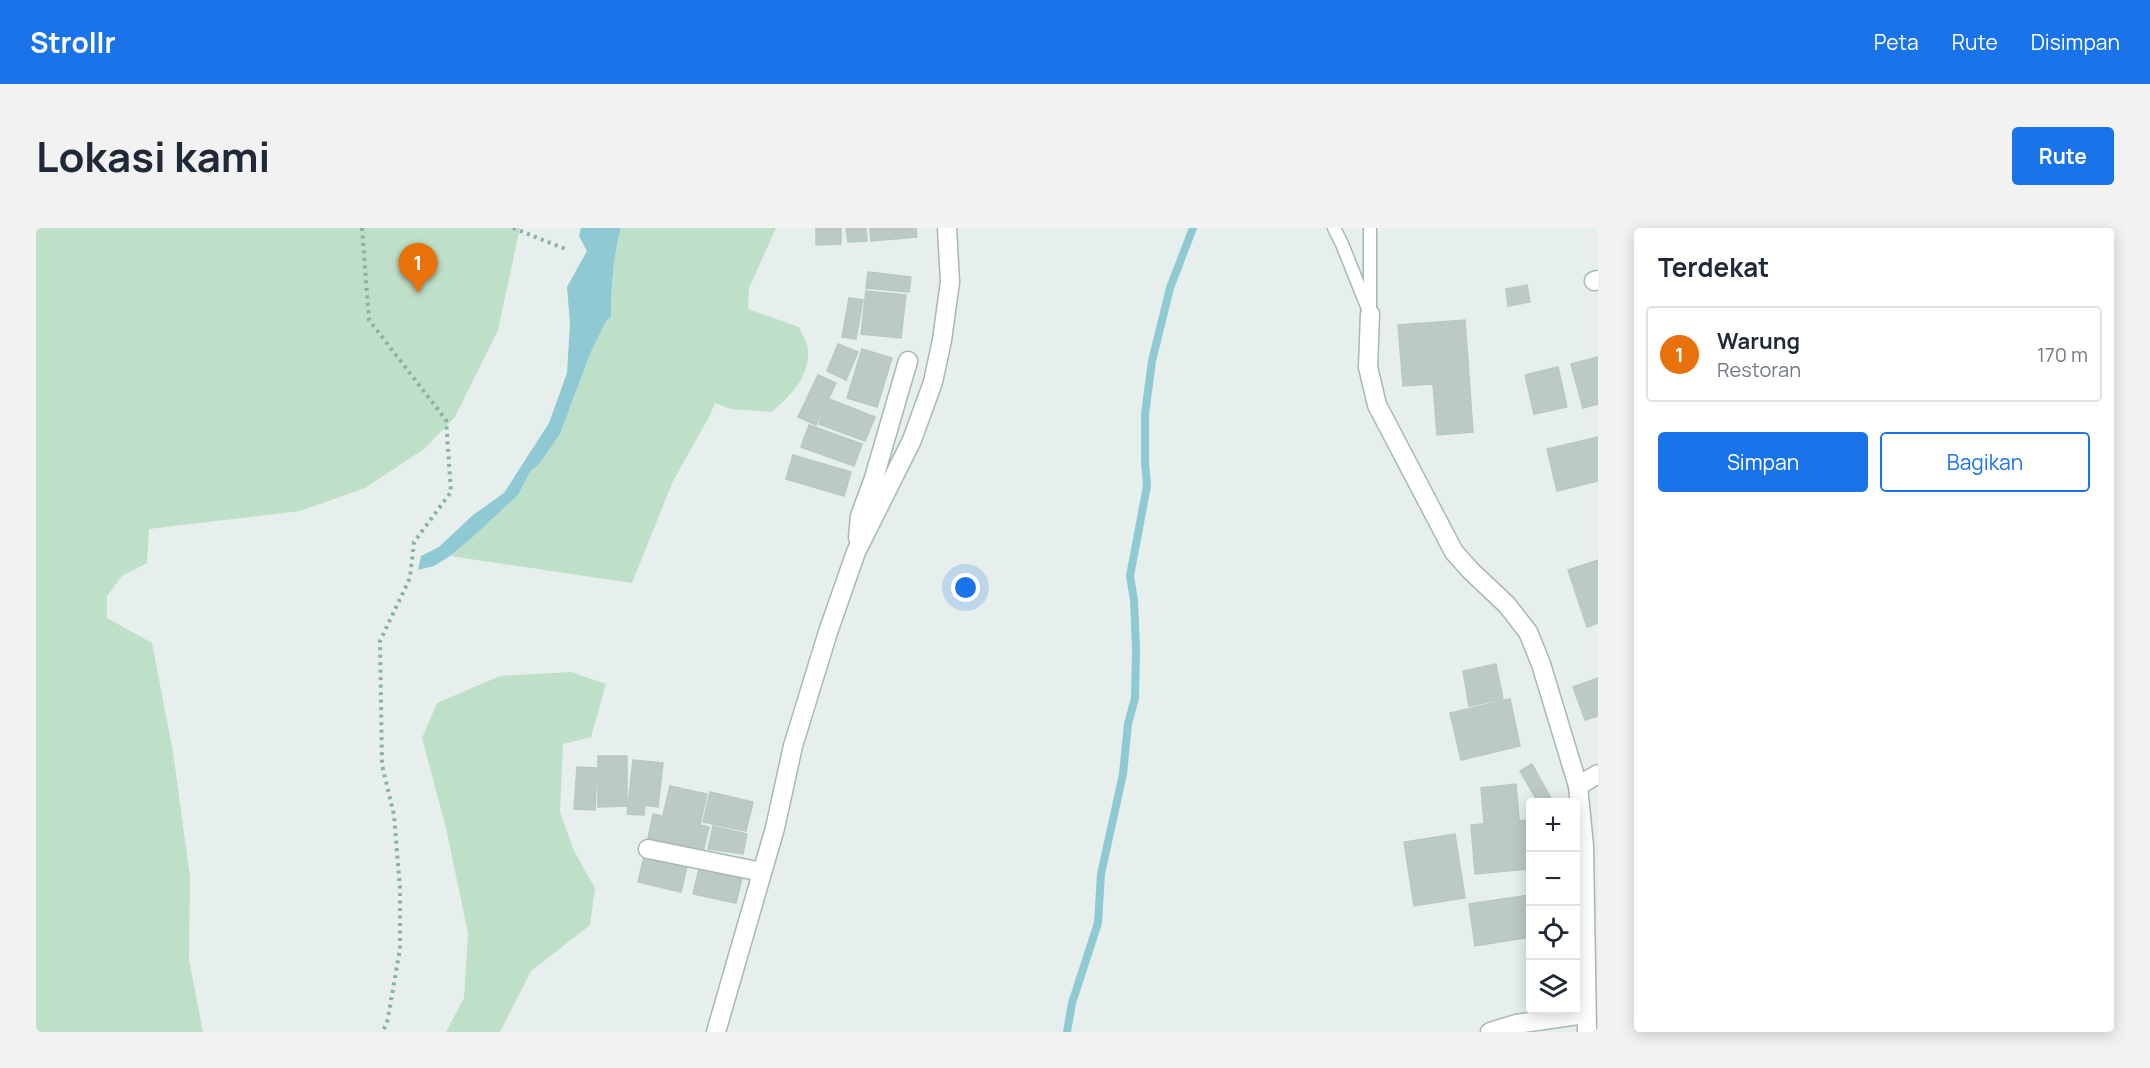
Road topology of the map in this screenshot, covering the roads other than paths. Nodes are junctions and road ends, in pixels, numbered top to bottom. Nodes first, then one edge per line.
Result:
1 (947, 228) edge
2 (1334, 228) edge
3 (1370, 228) edge
4 (1370, 314) junction
5 (908, 361) dead end
6 (856, 552) junction
7 (1598, 774) edge
8 (1578, 786) junction
9 (648, 849) dead end
10 (762, 872) junction
11 (1589, 1009) edge
12 (716, 1032) edge
13 (1490, 1032) edge

1 - 6 street
2 - 4 lane
3 - 4 lane
4 - 8 street
5 - 6 street
6 - 10 street
7 - 8 street
8 - 11 street
9 - 10 street
10 - 12 street
11 - 13 street

